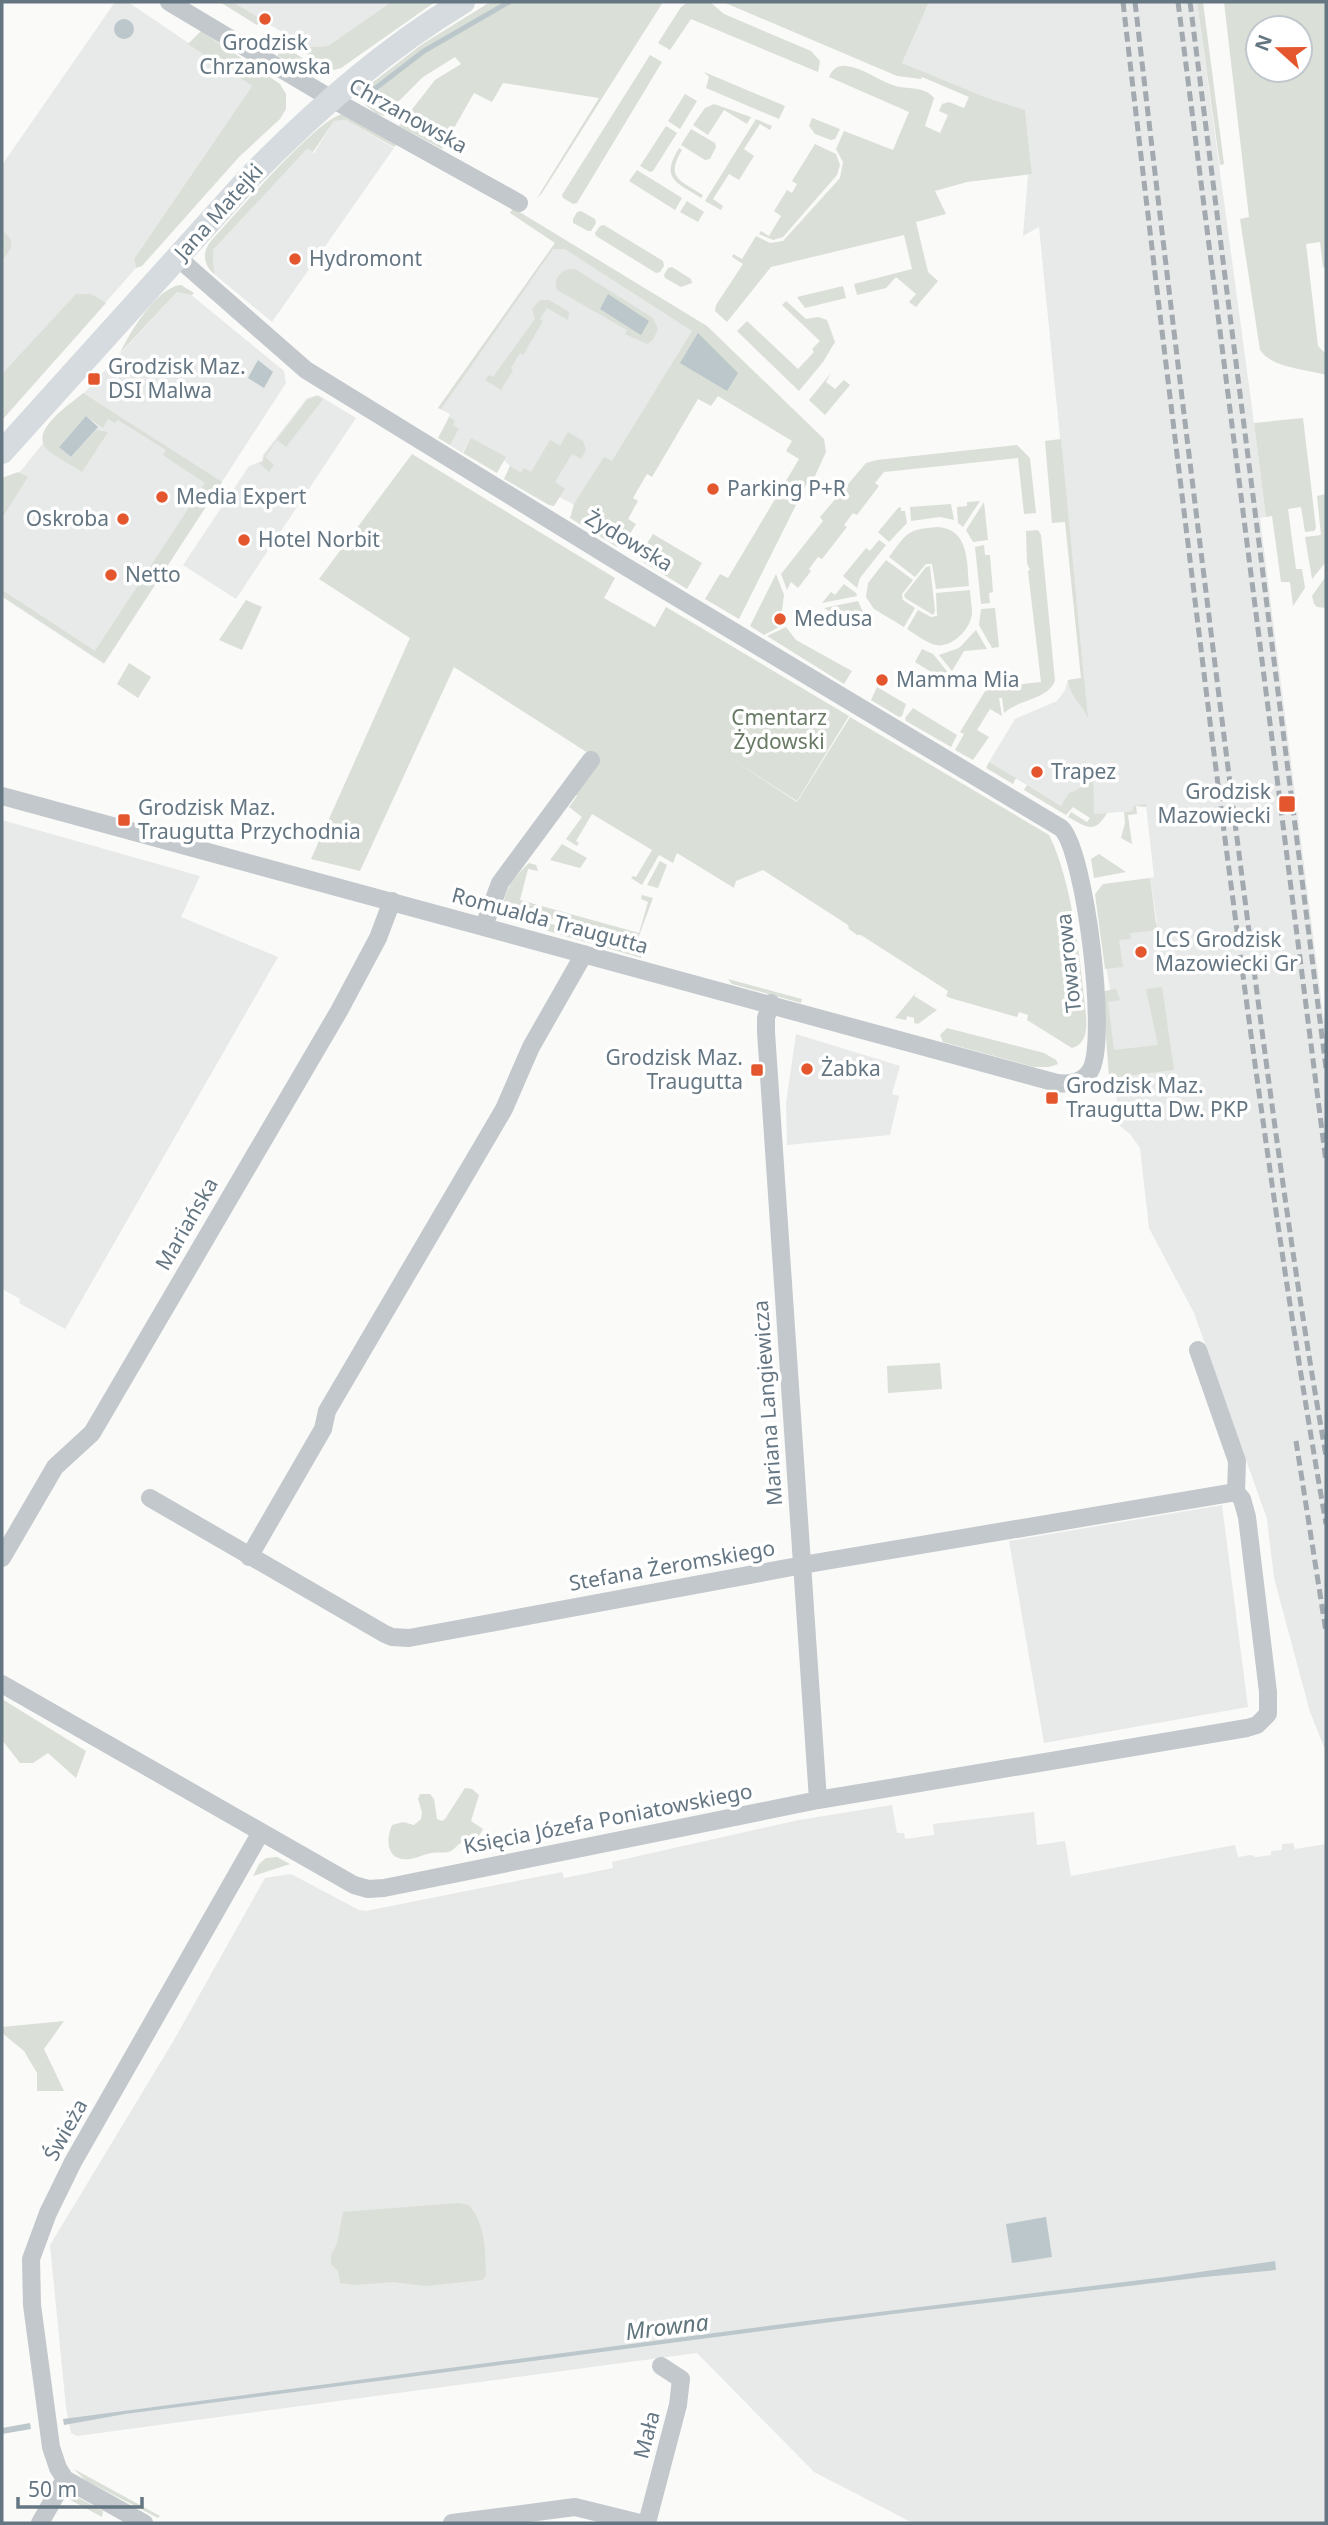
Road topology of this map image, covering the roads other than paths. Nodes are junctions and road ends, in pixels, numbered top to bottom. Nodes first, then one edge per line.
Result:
1 (169, 2) edge
2 (463, 2) edge
3 (330, 98) junction
4 (519, 203) dead end
5 (177, 257) junction
6 (2, 452) edge
7 (591, 760) dead end
8 (2, 796) edge
9 (1071, 842) joint
10 (392, 901) junction
11 (484, 926) junction
12 (584, 954) junction
13 (771, 1003) junction
14 (1084, 1077) joint
15 (1198, 1350) dead end
16 (1236, 1492) junction
17 (150, 1498) dead end
18 (249, 1557) junction
19 (2, 1558) edge
20 (801, 1565) junction
21 (2, 1684) edge
22 (818, 1800) junction
23 (261, 1832) junction
24 (662, 2366) dead end
25 (65, 2479) junction
26 (40, 2523) edge
27 (144, 2523) edge
28 (452, 2523) edge
29 (639, 2523) edge
30 (647, 2523) edge

1 - 3 street, Chrzanowska
2 - 3 street, Jana Matejki
3 - 4 street, Chrzanowska
3 - 5 street, Jana Matejki
5 - 6 street, Jana Matejki
5 - 9 street, Żydowska
7 - 11 street
8 - 10 street, Romualda Traugutta
9 - 14 street, Towarowa
10 - 11 street, Romualda Traugutta
10 - 19 street, Mariańska
11 - 12 street, Romualda Traugutta
12 - 13 street, Romualda Traugutta
12 - 18 street
13 - 14 street, Romualda Traugutta
13 - 20 street, Mariana Langiewicza
15 - 16 street
16 - 20 street, Stefana Żeromskiego
16 - 22 street, Księcia Józefa Poniatowskiego
17 - 18 street, Stefana Żeromskiego
18 - 20 street, Stefana Żeromskiego
20 - 22 street, Mariana Langiewicza
21 - 23 street, Księcia Józefa Poniatowskiego
22 - 23 street, Księcia Józefa Poniatowskiego
23 - 25 street, Świeża
24 - 30 street, Mała
25 - 26 street
25 - 27 street
28 - 29 street

